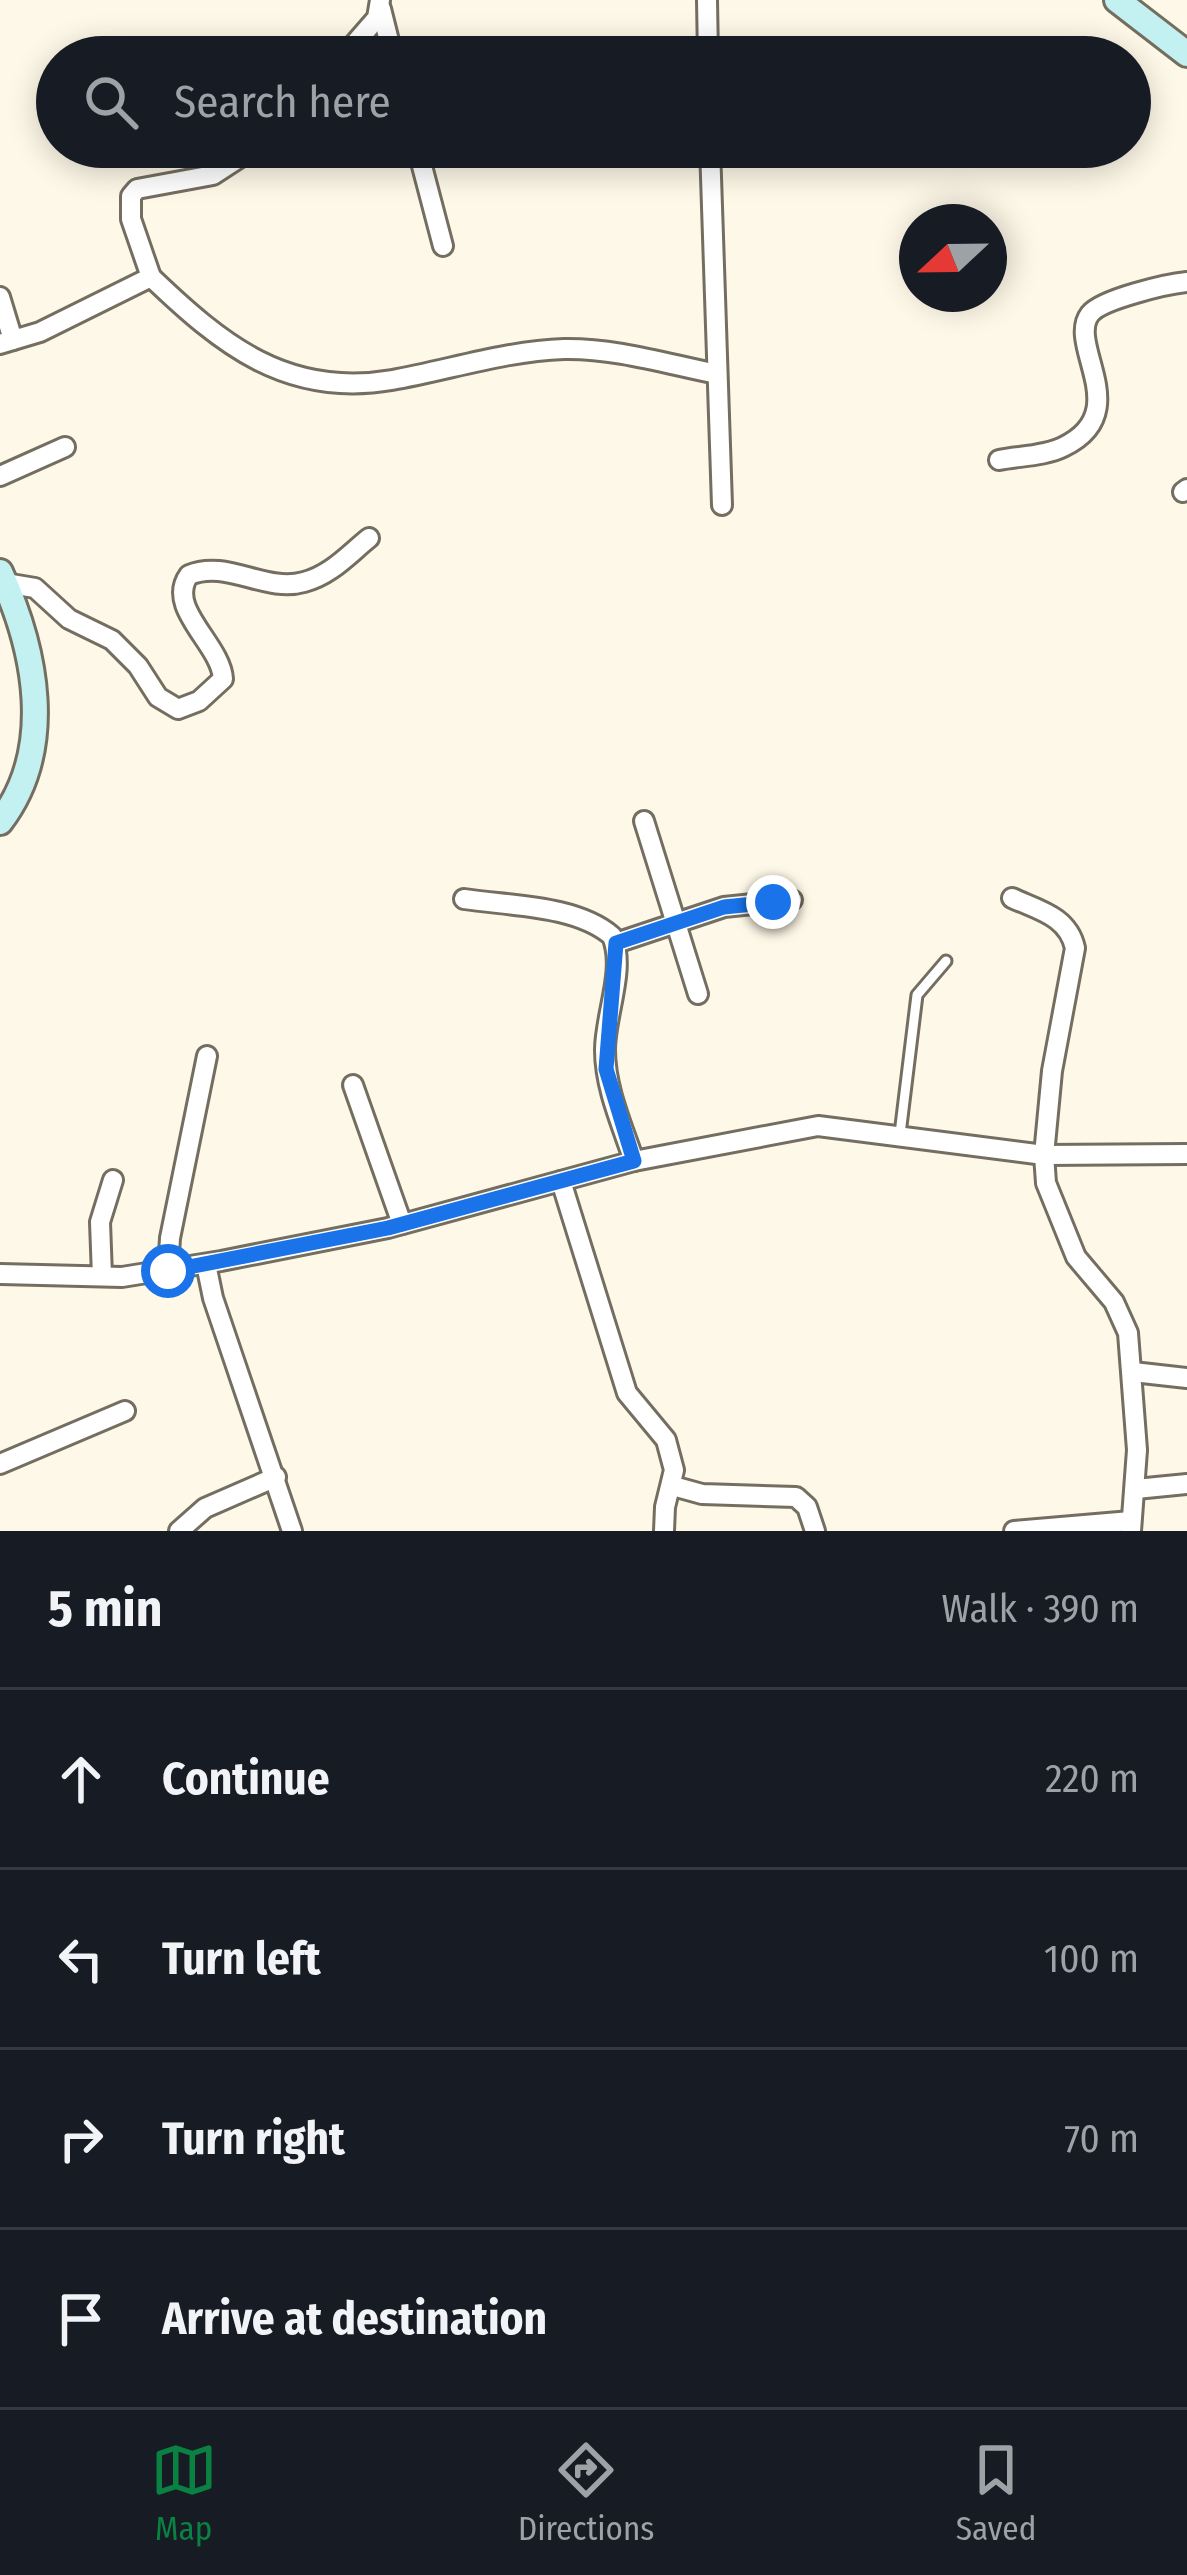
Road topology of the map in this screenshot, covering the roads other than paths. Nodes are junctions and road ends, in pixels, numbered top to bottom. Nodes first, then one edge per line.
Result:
1 (706, 0) edge
2 (1117, 0) edge
3 (380, 4) edge
4 (364, 36) edge
5 (388, 36) edge
6 (707, 36) edge
7 (1187, 54) edge
8 (227, 168) edge
9 (422, 168) edge
10 (711, 168) edge
11 (443, 247) dead end
12 (151, 277) junction
13 (1187, 282) edge
14 (0, 297) edge
15 (6, 342) edge
16 (717, 374) junction
17 (64, 447) dead end
18 (999, 460) dead end
19 (0, 476) edge
20 (722, 505) dead end
21 (369, 538) dead end
22 (3, 578) edge
23 (644, 821) dead end
24 (0, 822) edge
25 (1012, 898) dead end
26 (464, 899) dead end
27 (792, 900) dead end
28 (674, 922) junction
29 (616, 943) junction
30 (946, 961) dead end
31 (698, 994) dead end
32 (207, 1056) dead end
33 (353, 1085) dead end
34 (900, 1134) junction
35 (1187, 1154) edge
36 (1044, 1155) junction
37 (634, 1161) junction
38 (113, 1180) dead end
39 (561, 1181) junction
40 (402, 1224) junction
41 (206, 1264) junction
42 (168, 1271) junction
43 (0, 1274) edge
44 (101, 1276) junction
45 (1133, 1372) junction
46 (1187, 1378) edge
47 (125, 1412) dead end
48 (0, 1464) edge
49 (276, 1477) junction
50 (1187, 1484) edge
51 (673, 1486) junction
52 (1136, 1489) junction
53 (1131, 1526) edge
54 (179, 1531) edge
55 (292, 1531) edge
56 (664, 1531) edge
57 (815, 1531) edge
58 (1014, 1531) edge

1 - 6 street
2 - 7 street
3 - 4 street
3 - 5 street
8 - 12 street
9 - 11 street
10 - 16 street
12 - 15 street
12 - 16 street
13 - 18 street
14 - 15 street
16 - 20 street
17 - 19 street
21 - 22 street
22 - 24 street
23 - 28 street
25 - 36 street
26 - 29 street
27 - 28 street
28 - 29 street
28 - 31 street
29 - 37 street
30 - 34 lane
32 - 42 street
33 - 40 street
34 - 36 street
34 - 37 street
35 - 36 street
36 - 45 street
37 - 39 street
38 - 44 street
39 - 40 street
39 - 51 street
40 - 41 street
41 - 42 street
41 - 49 street
42 - 44 street
43 - 44 street
45 - 46 street
45 - 52 street
47 - 48 street
49 - 54 street
49 - 55 street
50 - 52 street
51 - 56 street
51 - 57 street
52 - 53 street
53 - 58 street

